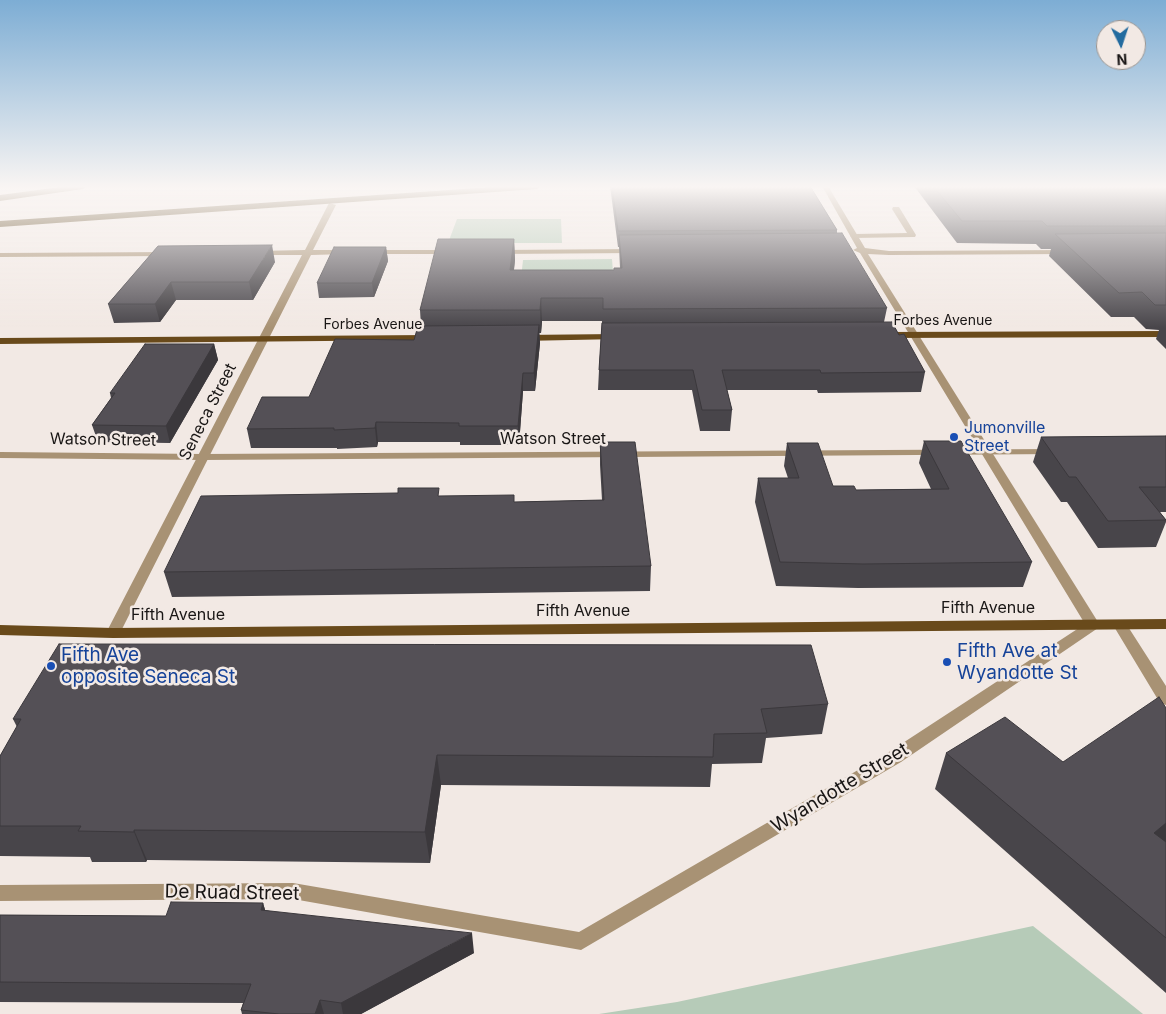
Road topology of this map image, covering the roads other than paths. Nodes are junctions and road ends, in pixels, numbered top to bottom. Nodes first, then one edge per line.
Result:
1 (318, 233) edge
2 (852, 233) edge
3 (911, 233) edge
4 (854, 236) junction
5 (857, 250) junction
6 (642, 251) edge
7 (308, 252) junction
8 (353, 252) edge
9 (362, 252) edge
10 (460, 252) edge
11 (489, 252) edge
12 (1070, 252) edge
13 (247, 253) edge
14 (177, 254) edge
15 (0, 255) edge
16 (1166, 334) edge
17 (916, 335) junction
18 (872, 336) edge
19 (625, 337) edge
20 (437, 338) edge
21 (507, 338) edge
22 (264, 339) junction
23 (0, 341) edge
24 (987, 452) junction
25 (1064, 452) edge
26 (0, 455) edge
27 (203, 457) junction
28 (1166, 624) edge
29 (1094, 625) junction
30 (1120, 625) junction
31 (0, 630) edge
32 (113, 633) junction
33 (1166, 699) edge
34 (0, 893) edge
35 (581, 941) joint

1 - 7 street, Seneca Street
2 - 4 street
3 - 4 street
4 - 5 street
5 - 12 street
5 - 17 street
6 - 11 street
7 - 8 street
7 - 13 street
7 - 22 street, Seneca Street
9 - 10 street
14 - 15 street
16 - 17 main road, Forbes Avenue
17 - 18 main road, Forbes Avenue
17 - 24 street
19 - 21 main road
20 - 22 main road, Forbes Avenue
22 - 23 main road, Forbes Avenue
22 - 27 street, Seneca Street
24 - 25 street, Watson Street
24 - 27 street, Watson Street
24 - 29 street
26 - 27 street, Watson Street
27 - 32 street, Seneca Street
28 - 30 main road, Fifth Avenue
29 - 30 main road, Fifth Avenue
29 - 32 main road, Fifth Avenue
29 - 35 street, Wyandotte Street
30 - 33 street
31 - 32 main road, Fifth Avenue
34 - 35 street, De Ruad Street

